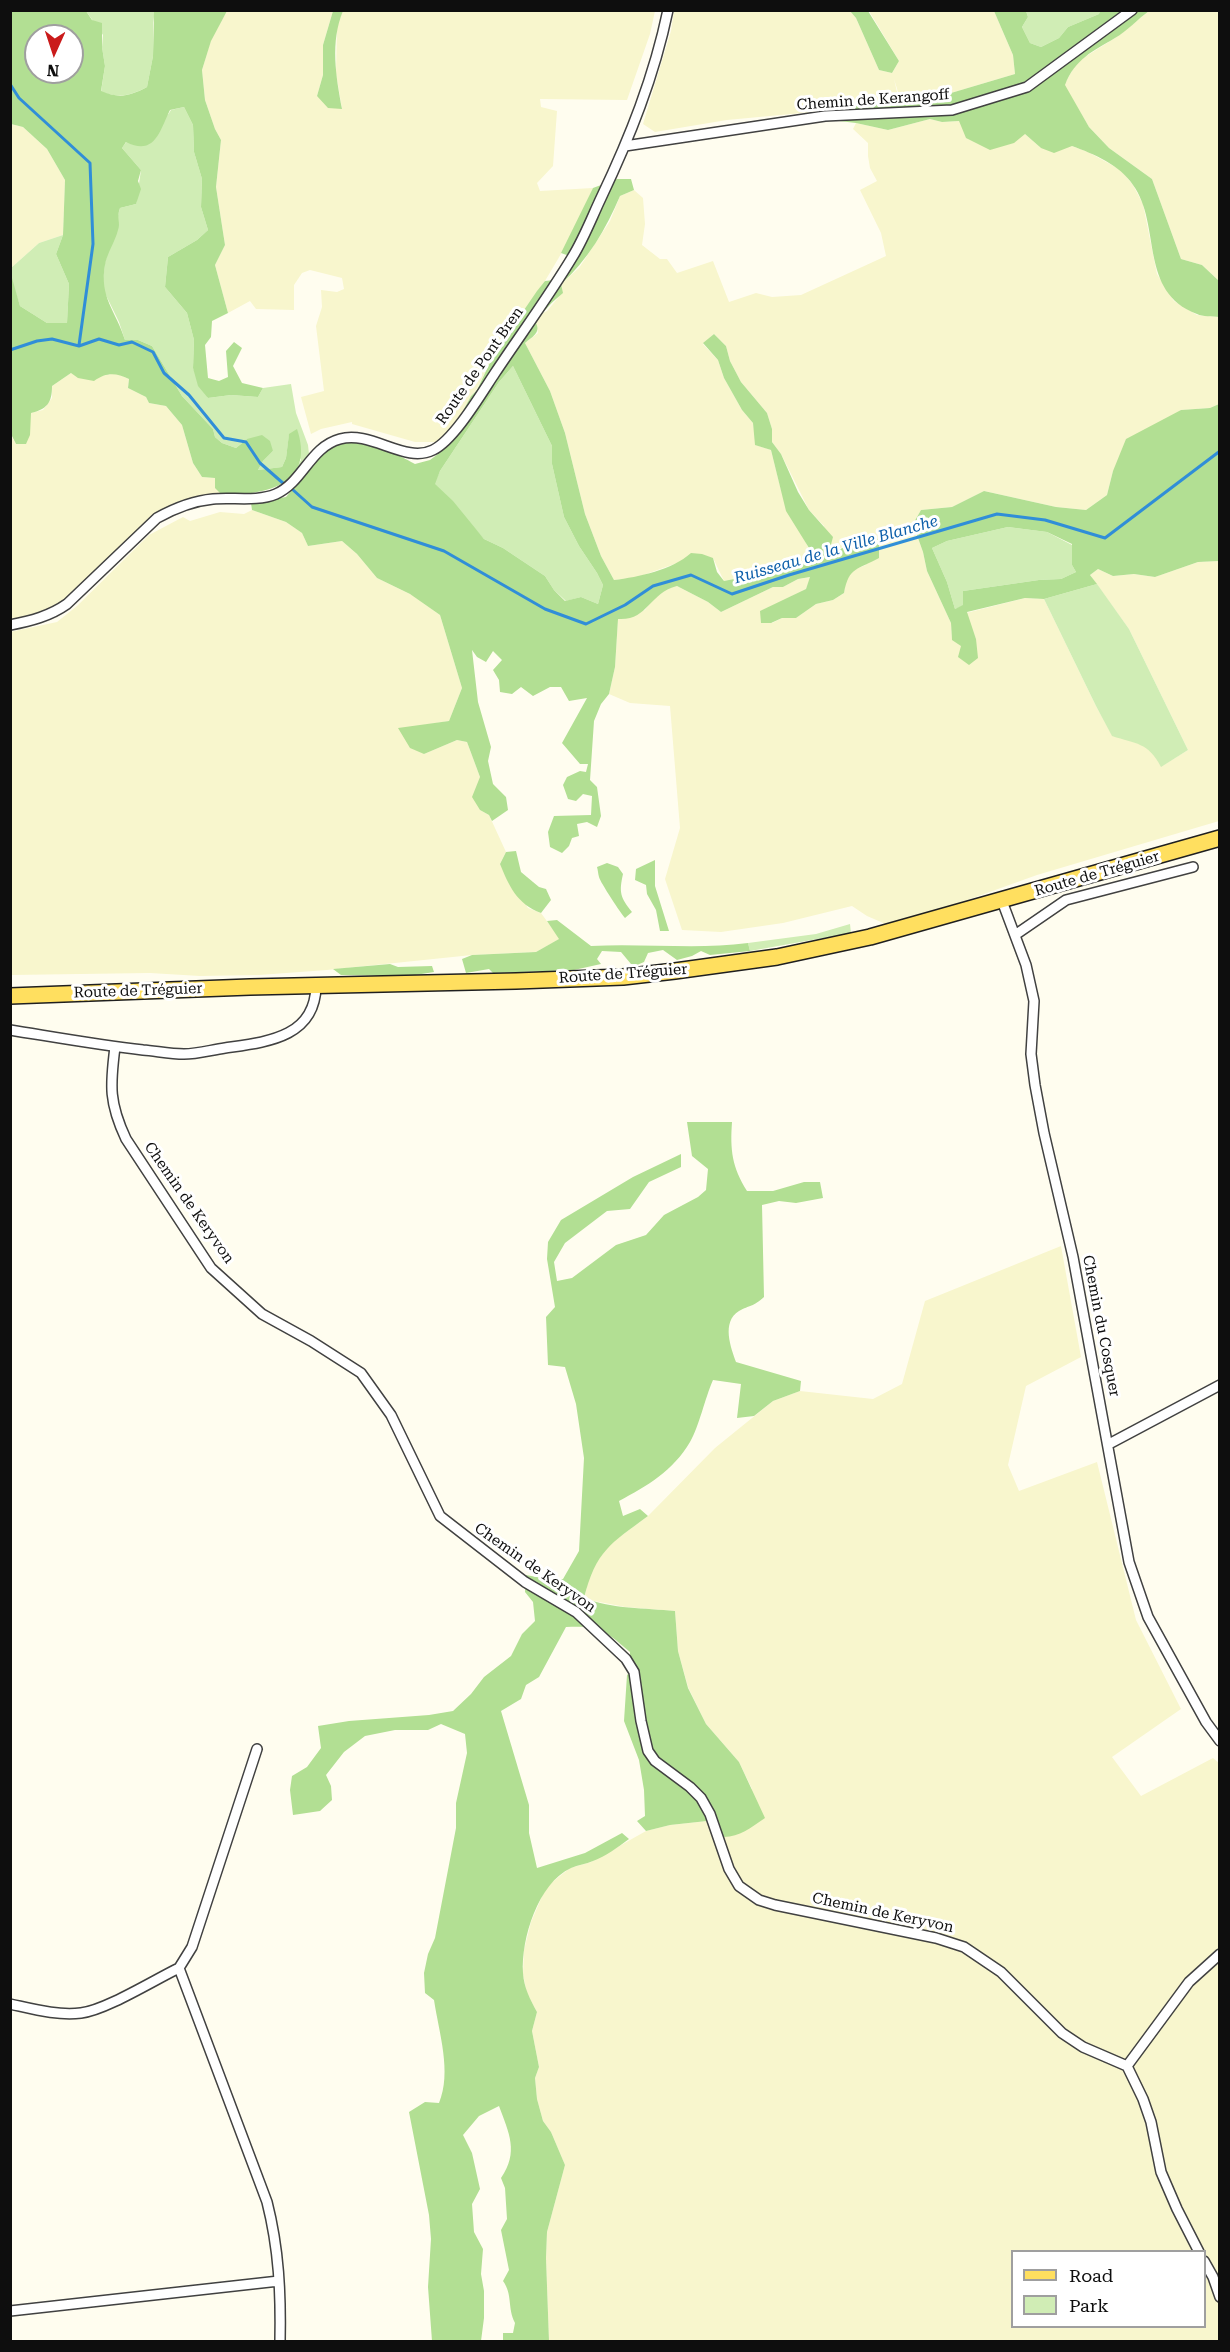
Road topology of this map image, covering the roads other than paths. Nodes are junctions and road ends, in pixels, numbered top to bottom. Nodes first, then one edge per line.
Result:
1 (668, 10) edge
2 (1132, 10) edge
3 (625, 146) junction
4 (10, 625) edge
5 (1220, 838) edge
6 (1193, 867) dead end
7 (1002, 901) junction
8 (1015, 935) junction
9 (316, 986) junction
10 (10, 996) edge
11 (10, 1030) edge
12 (115, 1047) junction
13 (1220, 1385) edge
14 (1109, 1444) junction
15 (1220, 1741) edge
16 (257, 1749) dead end
17 (1220, 1954) edge
18 (179, 1968) junction
19 (10, 2004) edge
20 (1127, 2066) junction
21 (1198, 2250) edge
22 (1206, 2264) edge
23 (279, 2281) junction
24 (1220, 2297) edge
25 (10, 2311) edge
26 (280, 2342) edge

1 - 3 street, Route de Pont Bren
2 - 3 street, Chemin de Kerangoff
3 - 4 street, Route de Pont Bren
5 - 7 main road, Route de Tréguier
6 - 8 street
7 - 8 street, Chemin du Cosquer
7 - 9 main road, Route de Tréguier
8 - 14 street, Chemin du Cosquer
9 - 10 main road, Route de Tréguier
9 - 12 street
11 - 12 street
12 - 20 street, Chemin de Keryvon
13 - 14 street
14 - 15 street, Chemin du Cosquer
16 - 18 street
17 - 20 street
18 - 19 street
18 - 23 street
20 - 21 street
22 - 24 street
23 - 25 street
23 - 26 street

